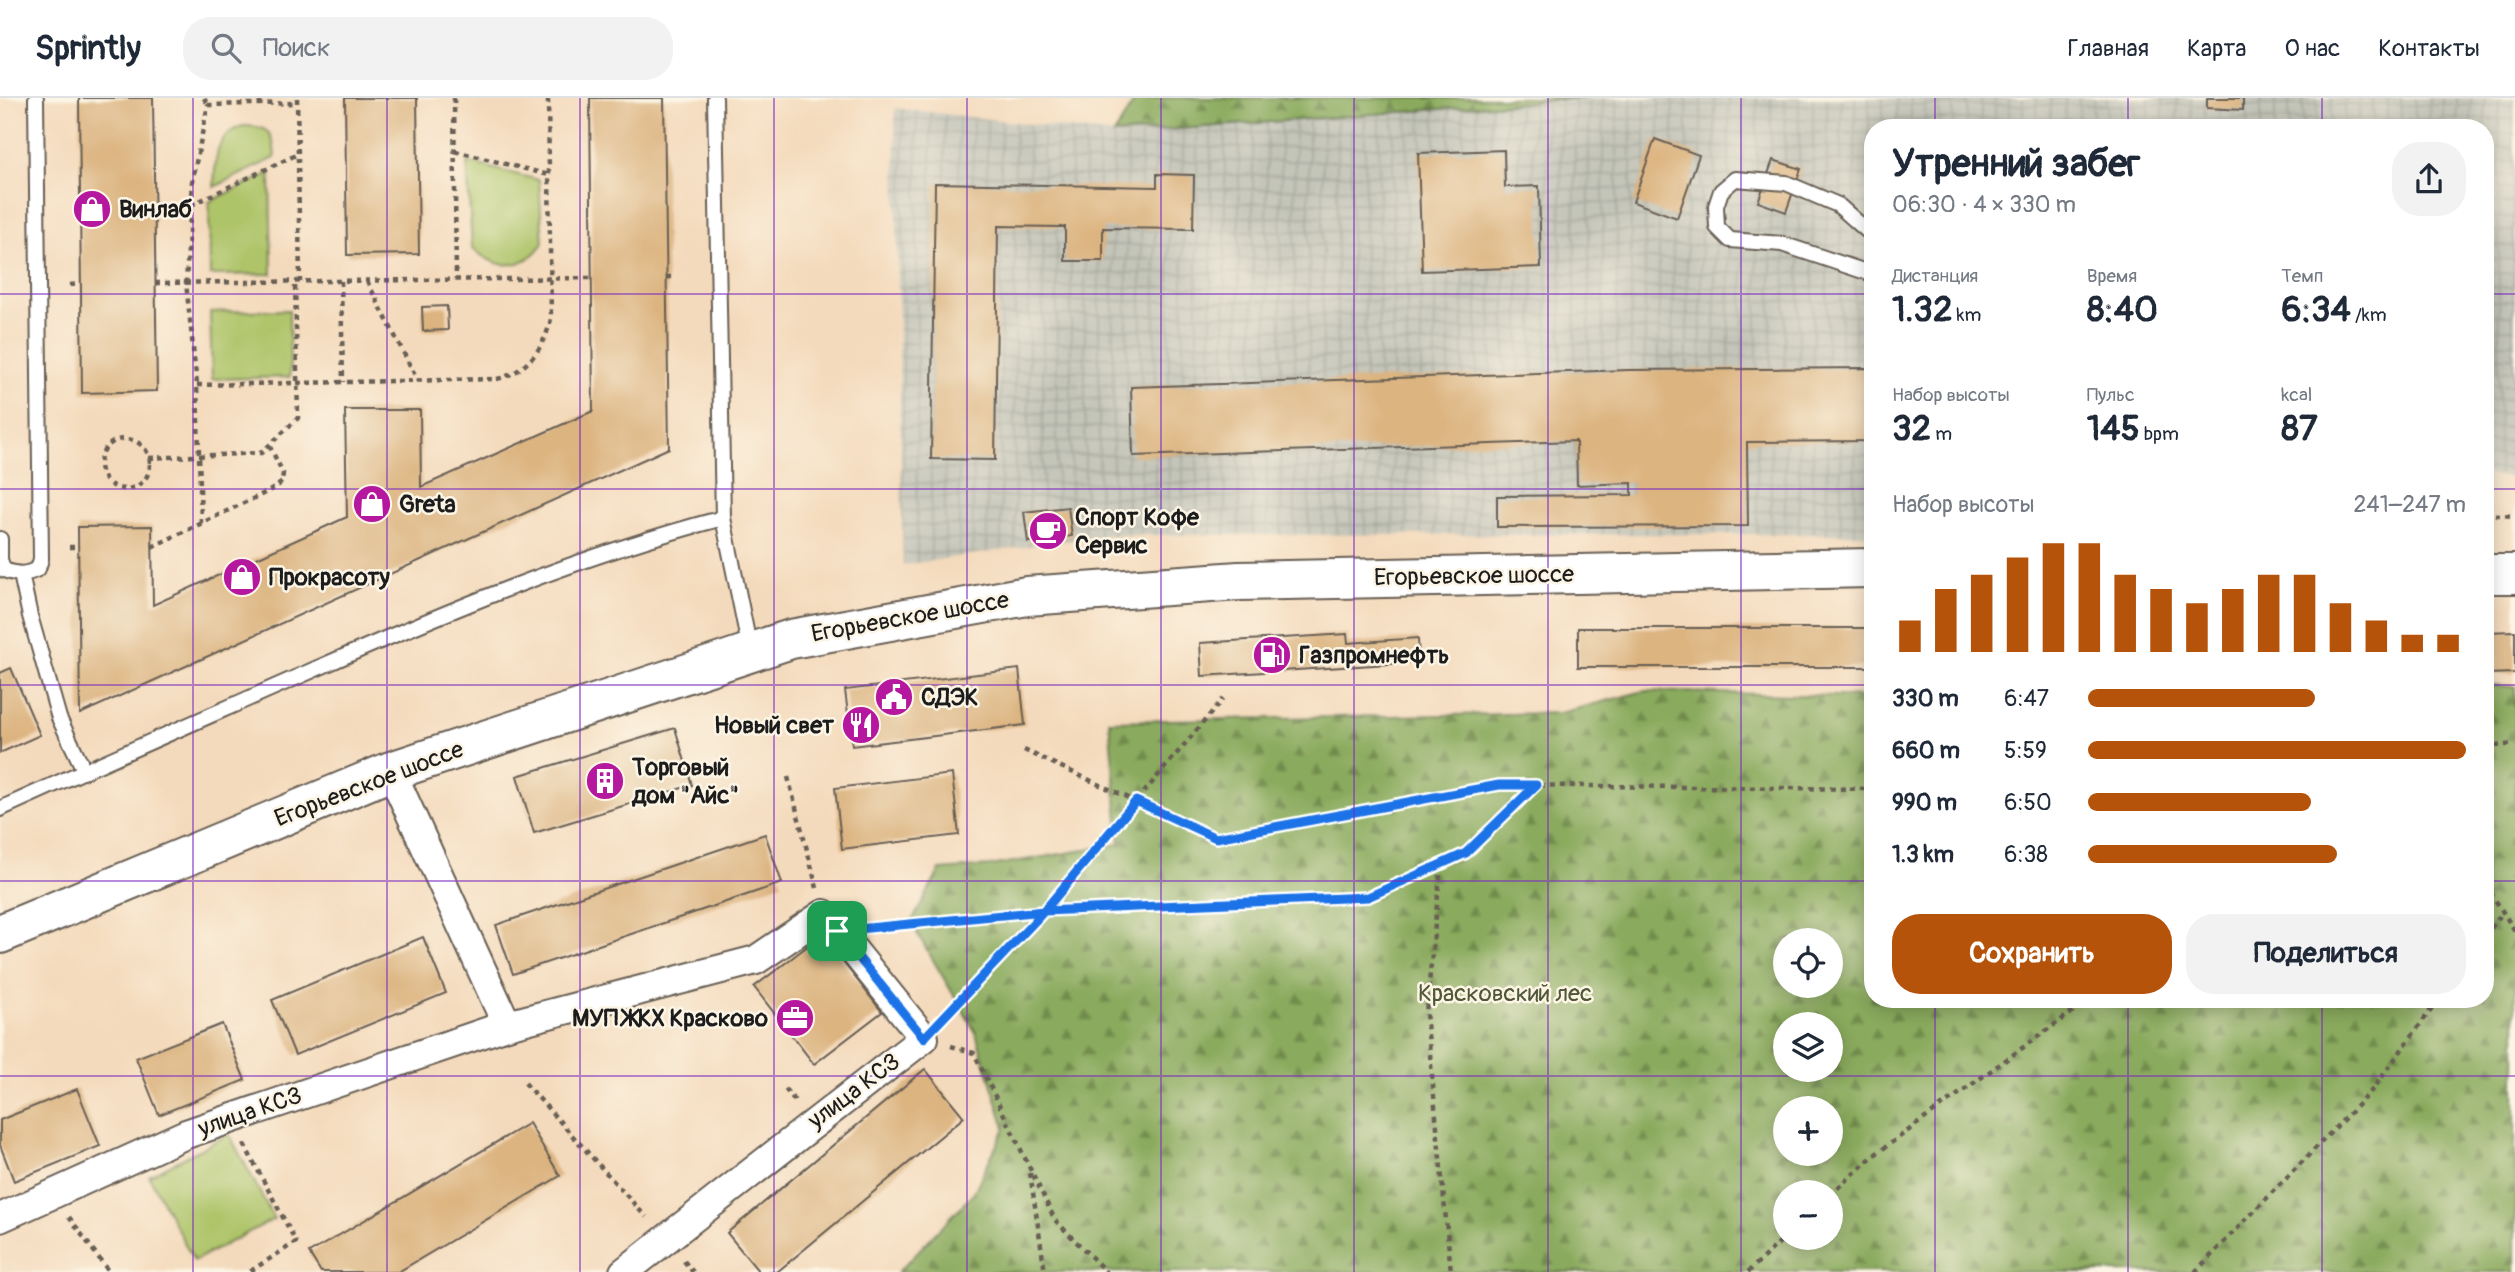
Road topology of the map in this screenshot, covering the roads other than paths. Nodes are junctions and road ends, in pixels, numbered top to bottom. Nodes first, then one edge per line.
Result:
1 (36, 98) edge
2 (715, 98) edge
3 (1864, 228) edge
4 (1864, 271) edge
5 (723, 518) junction
6 (0, 539) edge
7 (1864, 567) edge
8 (21, 574) junction
9 (2494, 574) edge
10 (2515, 574) edge
11 (750, 652) junction
12 (85, 770) junction
13 (391, 771) junction
14 (0, 809) edge
15 (0, 934) edge
16 (507, 1025) junction
17 (0, 1218) edge
18 (624, 1272) edge

1 - 8 lane
2 - 5 lane
3 - 4 lane
5 - 11 lane
5 - 12 lane
6 - 8 lane
7 - 11 main road, Егорьевское шоссе
8 - 12 lane
9 - 10 main road
11 - 13 main road, Егорьевское шоссе
12 - 14 lane
13 - 15 main road, Егорьевское шоссе
13 - 16 street
16 - 17 street, улица КСЗ
16 - 18 street, улица КСЗ

